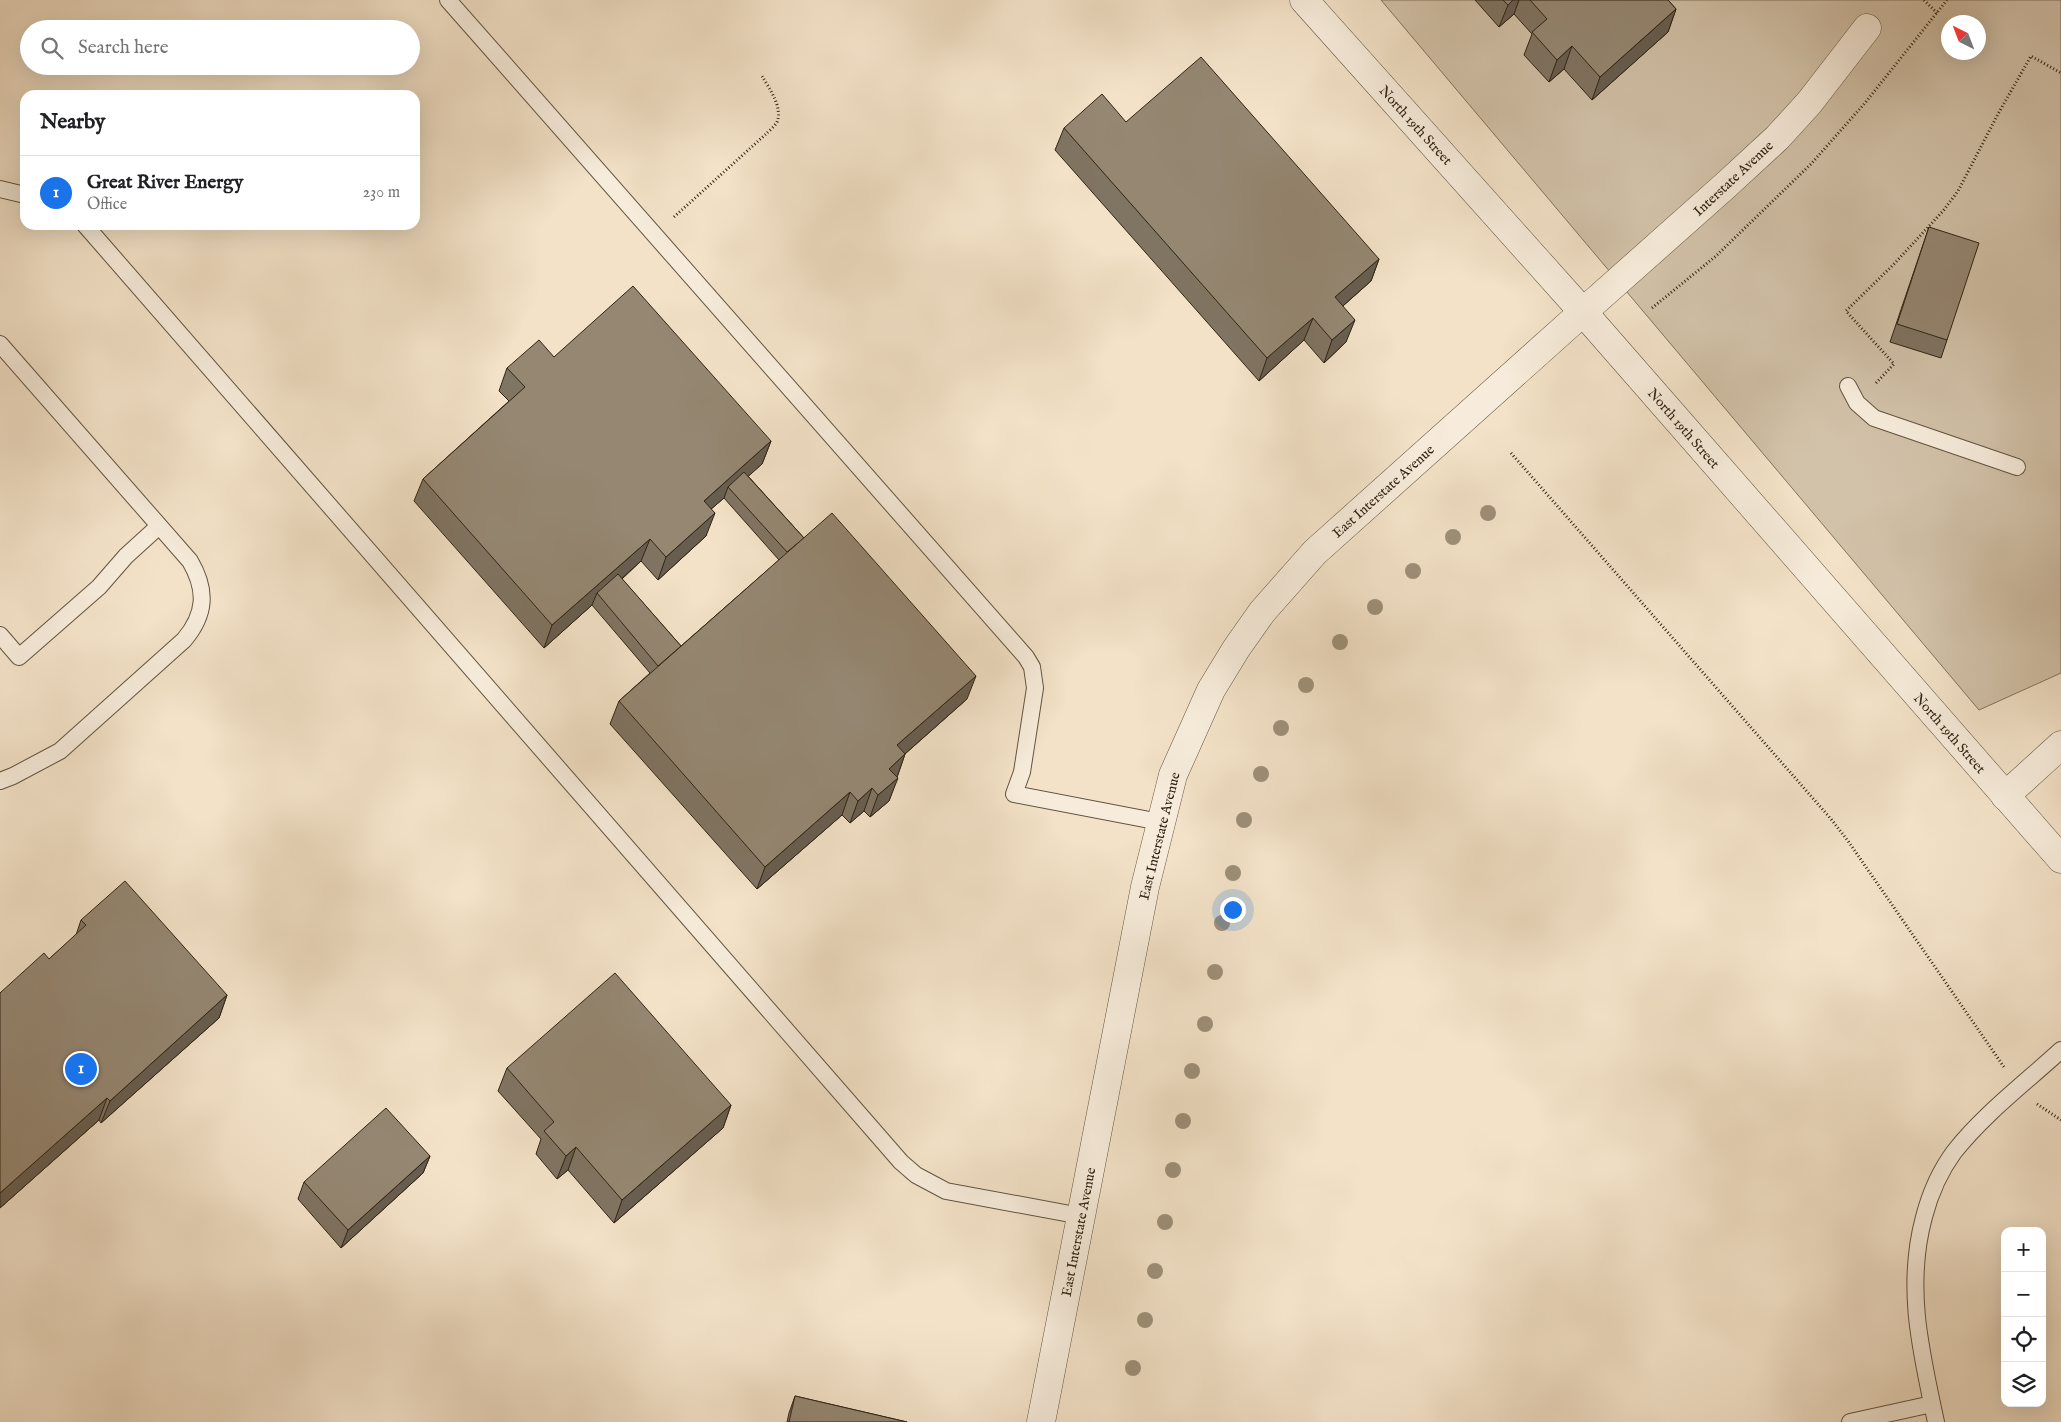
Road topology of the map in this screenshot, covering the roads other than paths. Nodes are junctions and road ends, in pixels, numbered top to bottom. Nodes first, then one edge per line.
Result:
1 (448, 0) edge
2 (1304, 0) edge
3 (1867, 28) dead end
4 (0, 189) edge
5 (20, 194) edge
6 (89, 230) edge
7 (1583, 312) junction
8 (0, 344) edge
9 (1848, 386) dead end
10 (2017, 467) dead end
11 (159, 526) junction
12 (0, 635) edge
13 (2061, 746) edge
14 (0, 781) edge
15 (2005, 796) junction
16 (1160, 822) junction
17 (2061, 859) edge
18 (2061, 1050) edge
19 (1081, 1216) junction
20 (1932, 1404) junction
21 (1041, 1422) edge
22 (1850, 1422) edge
23 (1936, 1422) edge

1 - 16 lane
2 - 7 street, North 19th Street
3 - 7 street, Interstate Avenue
4 - 5 lane
6 - 19 lane
7 - 15 street, North 19th Street
7 - 16 street, East Interstate Avenue
8 - 11 lane
9 - 10 lane
11 - 12 lane
11 - 14 lane
13 - 15 street
15 - 17 street, North 19th Street
16 - 19 street, East Interstate Avenue
18 - 20 lane
19 - 21 street, East Interstate Avenue
20 - 22 lane
20 - 23 lane

